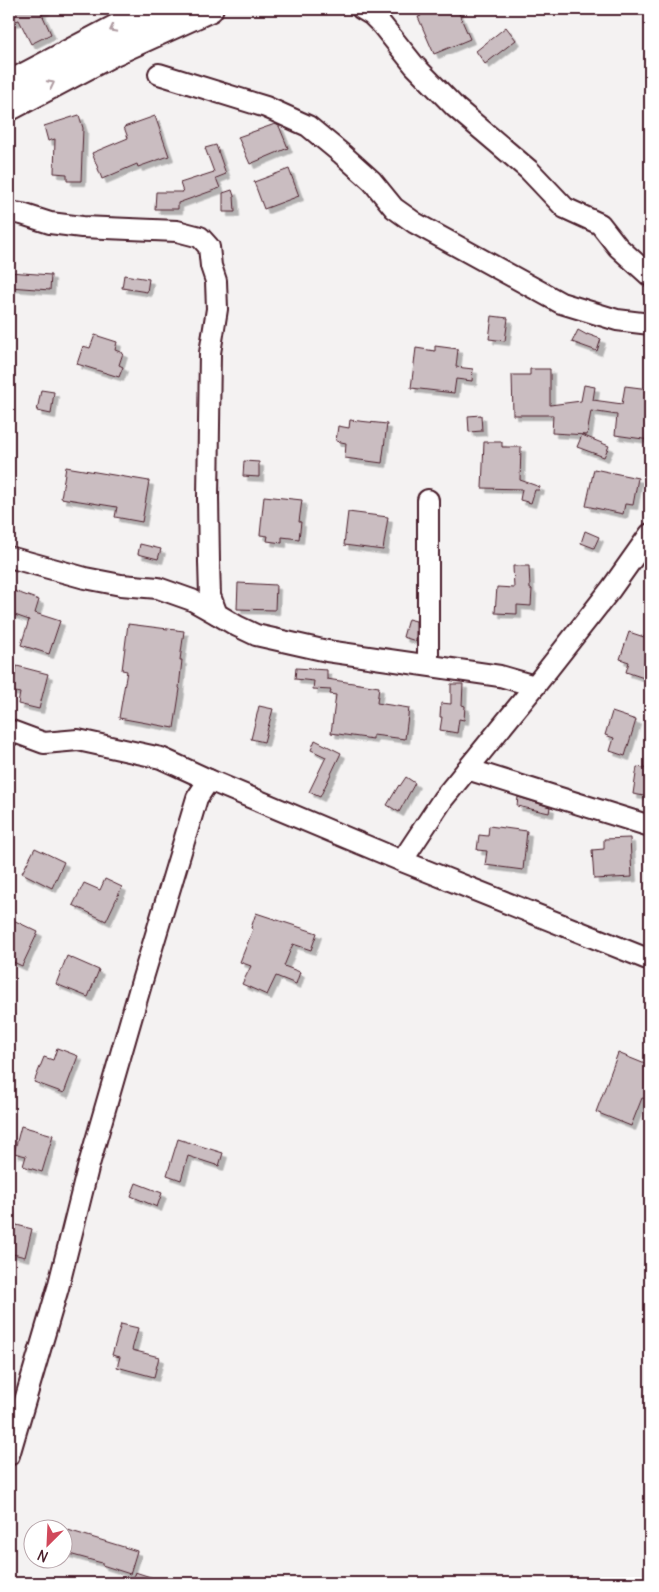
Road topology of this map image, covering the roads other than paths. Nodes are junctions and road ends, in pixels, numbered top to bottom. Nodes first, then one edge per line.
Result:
1 (157, 9) edge
2 (210, 9) edge
3 (362, 9) edge
4 (159, 74) dead end
5 (9, 84) edge
6 (9, 108) edge
7 (9, 212) edge
8 (650, 276) edge
9 (650, 324) edge
10 (428, 500) dead end
11 (650, 534) edge
12 (9, 557) edge
13 (217, 614) junction
14 (428, 665) junction
15 (535, 686) junction
16 (9, 730) edge
17 (467, 769) junction
18 (209, 780) junction
19 (650, 826) edge
20 (402, 861) junction
21 (649, 956) edge
22 (9, 1455) edge

1 -> 5 main road
6 -> 2 main road
3 - 8 street
4 - 9 street
7 - 13 street
10 - 14 street
11 - 15 street
12 - 13 street
13 - 14 street
14 - 15 street
15 - 17 street
16 - 18 street
17 - 19 street
17 - 20 street
18 - 20 street
18 - 22 street
20 - 21 street

